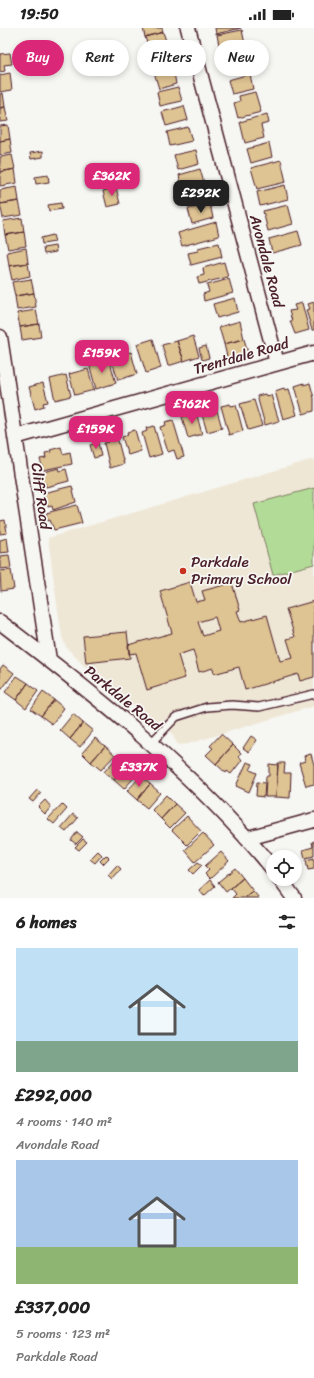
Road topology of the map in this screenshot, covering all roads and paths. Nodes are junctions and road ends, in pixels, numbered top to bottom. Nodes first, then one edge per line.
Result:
1 (188, 28) edge
2 (0, 337) edge
3 (314, 353) edge
4 (277, 363) junction
5 (15, 437) junction
6 (0, 622) edge
7 (48, 660) junction
8 (314, 694) edge
9 (151, 743) junction
10 (314, 820) edge
11 (248, 838) junction
12 (266, 860) edge
13 (285, 886) edge
14 (294, 898) edge

1 - 4 street, Avondale Road
2 - 5 street, Cliff Road
3 - 4 street, Trentdale Road
4 - 5 street, Trentdale Road
5 - 7 street, Cliff Road
6 - 7 street, Parkdale Road
7 - 9 street, Parkdale Road
8 - 9 lane
9 - 11 street, Parkdale Road
10 - 11 street
11 - 12 street, Parkdale Road
13 - 14 street

